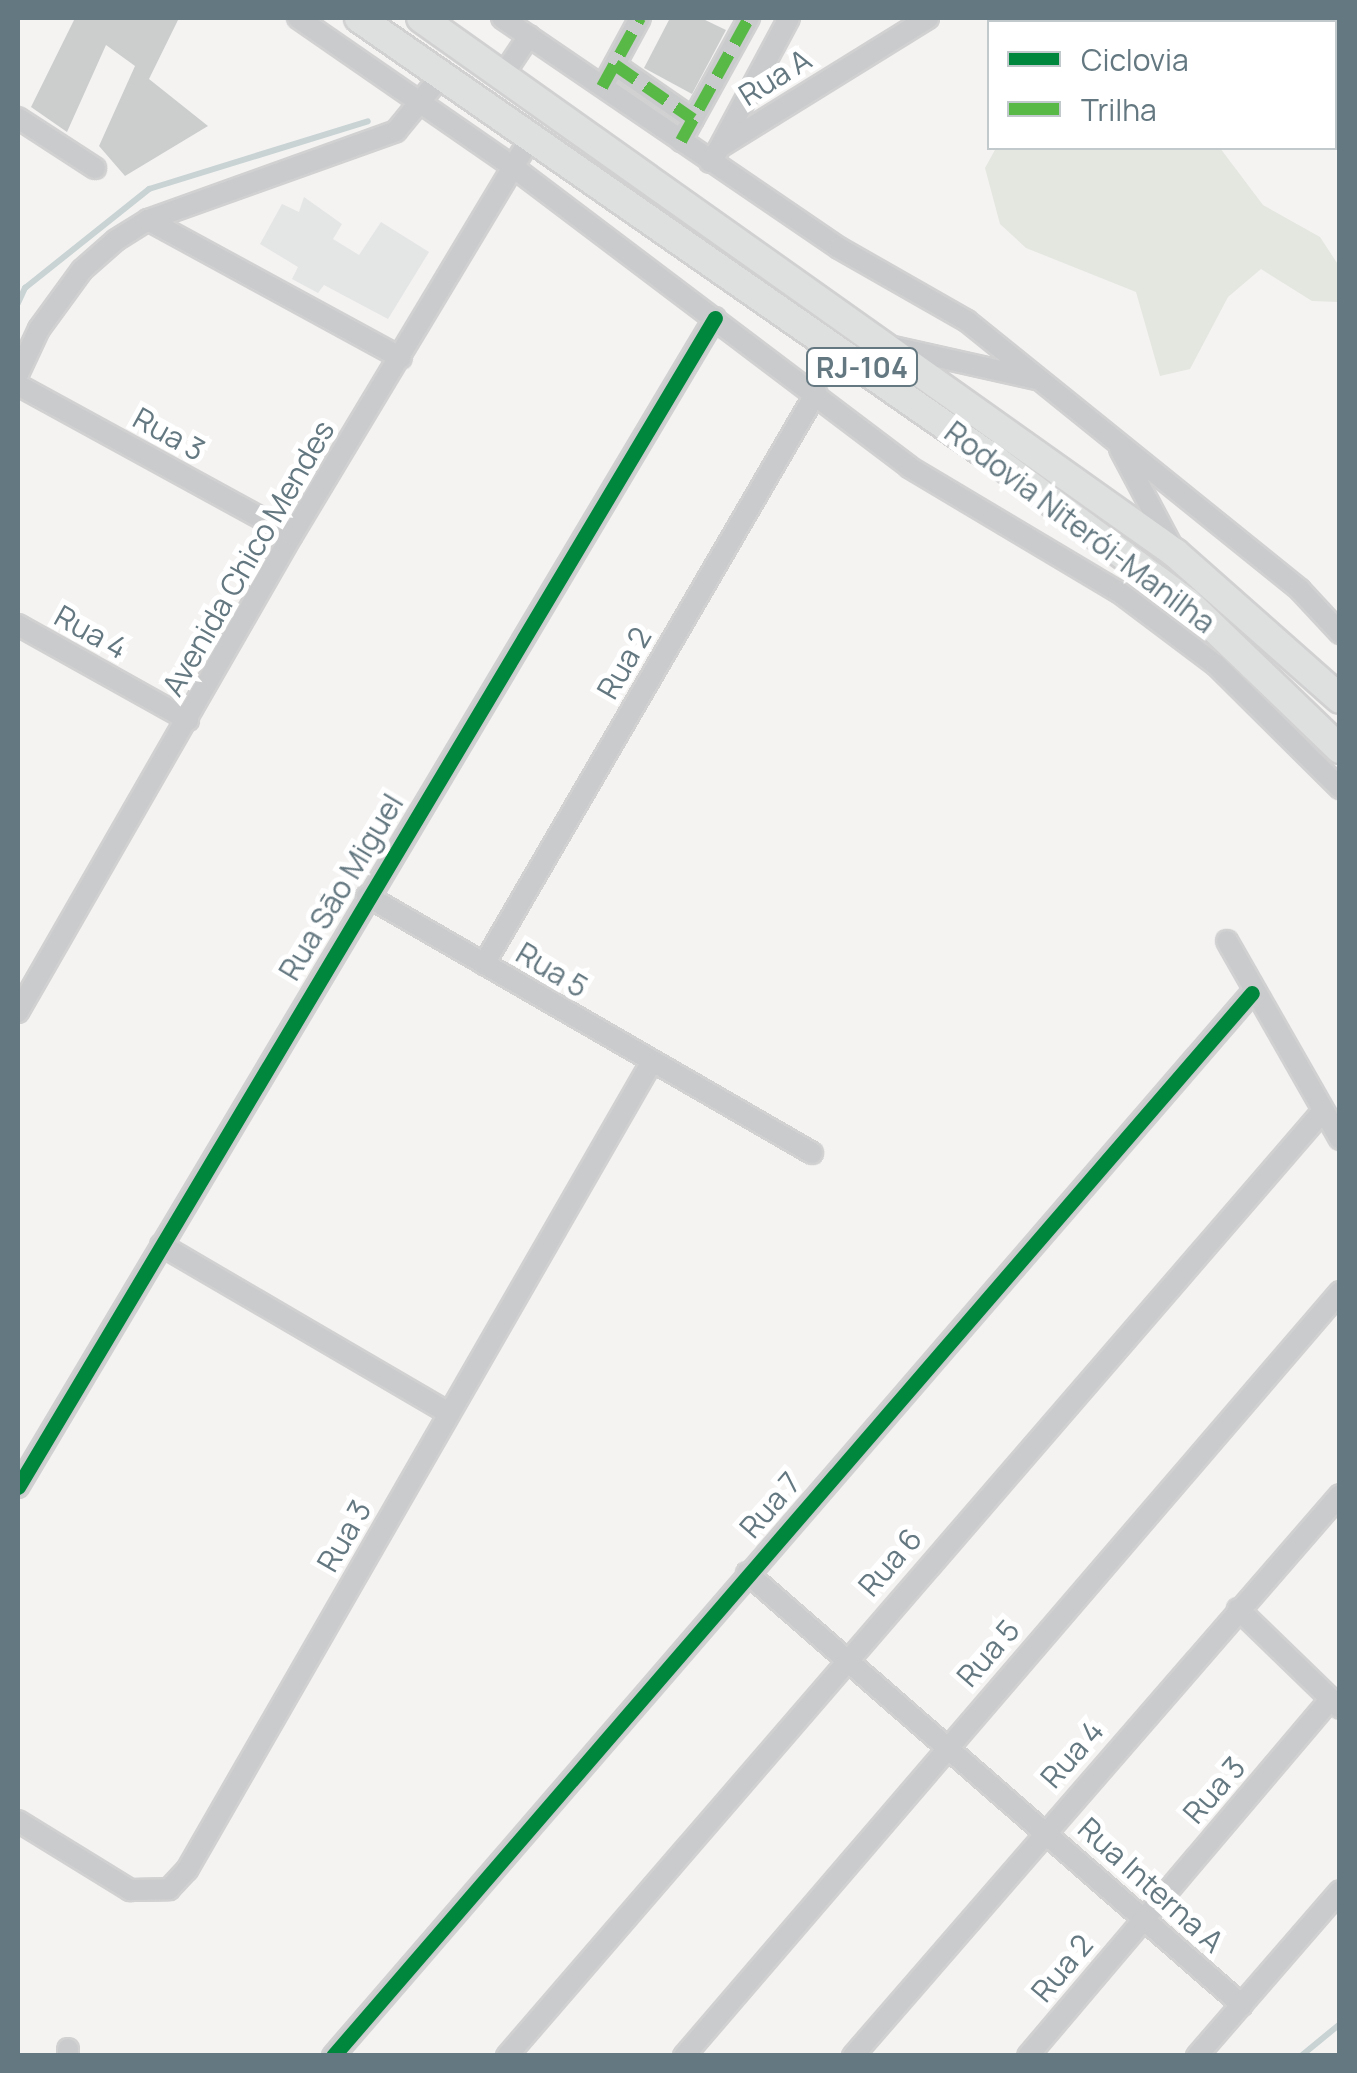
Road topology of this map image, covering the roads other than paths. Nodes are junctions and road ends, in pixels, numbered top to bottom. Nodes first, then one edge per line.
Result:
1 (298, 18) edge
2 (360, 18) edge
3 (421, 18) edge
4 (502, 18) edge
5 (640, 18) edge
6 (749, 18) edge
7 (789, 18) edge
8 (928, 18) edge
9 (529, 36) junction
10 (615, 65) junction
11 (503, 75) junction
12 (441, 76) junction
13 (602, 87) junction
14 (421, 102) junction
15 (18, 118) edge
16 (694, 118) junction
17 (532, 136) junction
18 (682, 141) junction
19 (715, 155) junction
20 (513, 167) junction
21 (95, 168) dead end
22 (148, 220) junction
23 (715, 318) junction
24 (884, 346) junction
25 (401, 358) junction
26 (18, 374) edge
27 (1042, 380) junction
28 (18, 385) edge
29 (816, 393) junction
30 (1115, 438) junction
31 (292, 535) junction
32 (1175, 553) junction
33 (1140, 568) junction
34 (1119, 592) junction
35 (18, 625) edge
36 (1340, 633) edge
37 (1340, 698) edge
38 (188, 720) junction
39 (1340, 749) edge
40 (1340, 788) edge
41 (367, 896) junction
42 (1227, 941) dead end
43 (484, 964) junction
44 (1252, 993) junction
45 (18, 1012) edge
46 (651, 1063) junction
47 (1323, 1111) junction
48 (1340, 1139) edge
49 (812, 1153) dead end
50 (161, 1245) junction
51 (1340, 1292) edge
52 (450, 1413) junction
53 (18, 1487) edge
54 (1340, 1495) edge
55 (747, 1574) junction
56 (1238, 1609) junction
57 (846, 1658) junction
58 (1335, 1703) edge
59 (949, 1744) junction
60 (19, 1821) edge
61 (1046, 1830) junction
62 (1340, 1891) edge
63 (1142, 1920) junction
64 (1242, 2005) junction
65 (333, 2056) edge
66 (508, 2056) edge
67 (684, 2056) edge
68 (853, 2056) edge
69 (1028, 2056) edge
70 (1197, 2056) edge

1 - 14 street
2 - 12 highway, Rodovia Niterói-Manilha / RJ-104
3 - 11 highway, Rodovia Niterói-Manilha / RJ-104
4 - 9 street
5 - 10 street
6 - 16 street
7 - 19 street
8 - 19 street, Rua A
9 - 11 street
9 - 13 street
10 - 13 street
10 - 16 street
11 - 24 highway, Rodovia Niterói-Manilha / RJ-104
12 - 14 street
12 - 17 highway, Rodovia Niterói-Manilha / RJ-104
13 - 18 street
14 - 20 street
14 - 22 street
15 - 21 street
16 - 18 street
17 - 20 street, Avenida Chico Mendes
17 - 33 highway, Rodovia Niterói-Manilha / RJ-104
18 - 19 street
19 - 27 street
20 - 23 street
20 - 25 street, Avenida Chico Mendes
22 - 25 street
22 - 26 street
23 - 29 street
23 - 41 street, Rua São Miguel
24 - 27 street
24 - 32 highway, Rodovia Niterói-Manilha / RJ-104
25 - 31 street, Avenida Chico Mendes
27 - 30 street
28 - 31 street, Rua 3
29 - 34 street
29 - 43 street, Rua 2
30 - 32 street
30 - 36 street
31 - 38 street, Avenida Chico Mendes
32 - 37 highway, Rodovia Niterói-Manilha / RJ-104
33 - 34 street
33 - 39 highway, Rodovia Niterói-Manilha / RJ-104
34 - 40 street
35 - 38 street, Rua 4
38 - 45 street, Avenida Chico Mendes
41 - 43 street, Rua 5
41 - 50 street, Rua São Miguel
42 - 44 street
43 - 46 street, Rua 5
44 - 47 street
44 - 55 street, Rua 7
46 - 49 street, Rua 5
46 - 52 street, Rua 3
47 - 48 street
47 - 57 street, Rua 6
50 - 52 street
50 - 53 street, Rua São Miguel
51 - 59 street, Rua 5
52 - 60 street, Rua 3
54 - 56 street, Rua 4
55 - 57 street, Rua Interna A
55 - 65 street, Rua 7
56 - 58 street
56 - 61 street, Rua 4
57 - 59 street, Rua Interna A
57 - 66 street, Rua 6
58 - 63 street, Rua 3
59 - 61 street, Rua Interna A
59 - 67 street, Rua 5
61 - 63 street, Rua Interna A
61 - 68 street, Rua 4
62 - 64 street
63 - 64 street, Rua Interna A
63 - 69 street, Rua 2
64 - 70 street

